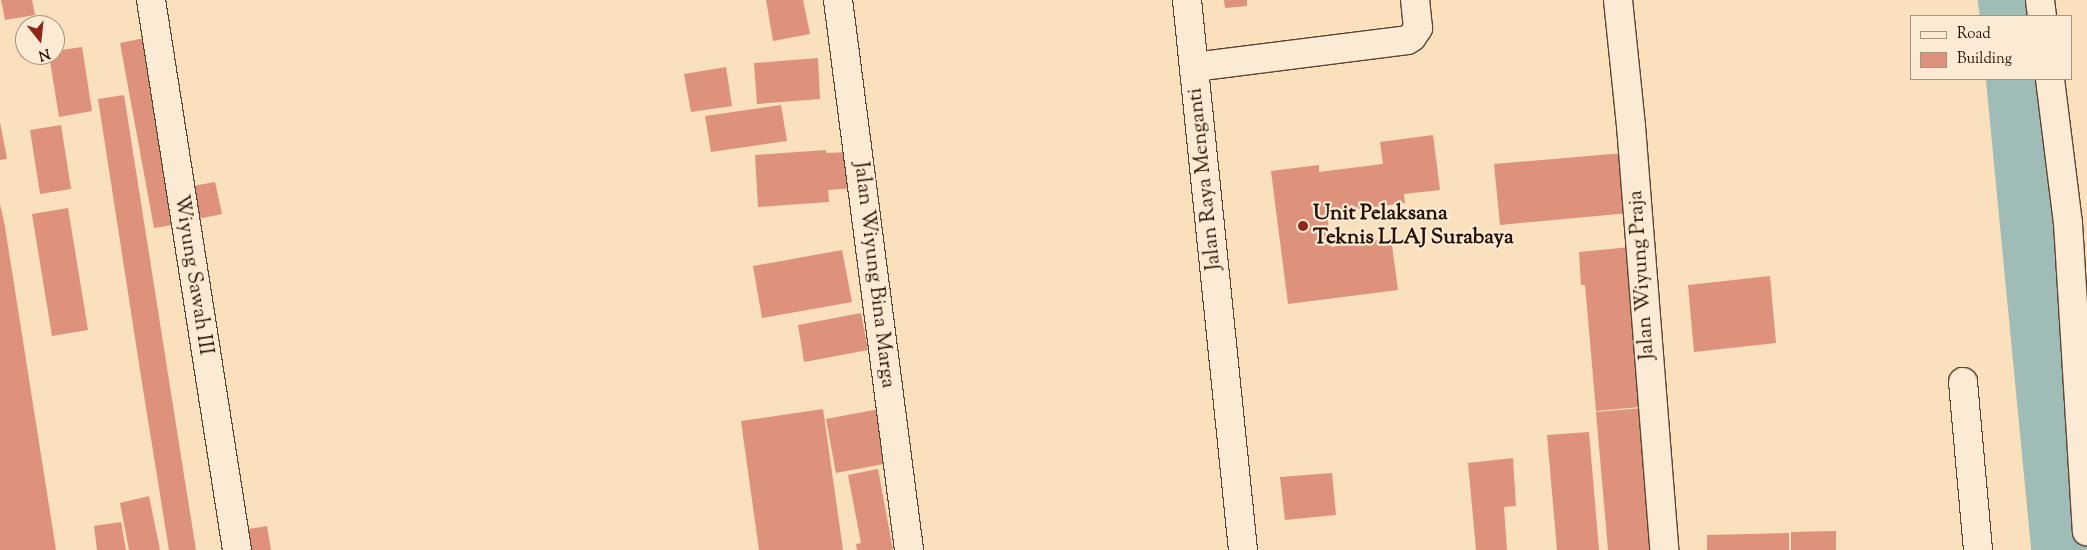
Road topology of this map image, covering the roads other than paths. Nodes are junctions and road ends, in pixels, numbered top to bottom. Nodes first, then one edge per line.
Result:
1 (151, 0) edge
2 (838, 0) edge
3 (1187, 0) edge
4 (1415, 0) edge
5 (1618, 0) edge
6 (2040, 0) edge
7 (2042, 15) edge
8 (1194, 67) junction
9 (2050, 80) edge
10 (1963, 382) dead end
11 (2083, 434) edge
12 (2087, 531) edge
13 (237, 550) edge
14 (909, 550) edge
15 (1243, 550) edge
16 (1664, 550) edge
17 (1978, 550) edge

1 - 13 street, Wiyung Sawah III
2 - 14 street, Jalan Wiyung Bina Marga
3 - 8 street
4 - 8 street, Jalan Raya Menganti
5 - 16 street, Jalan Wiyung Praja
6 - 7 street
8 - 15 street, Jalan Raya Menganti
9 - 11 street
10 - 17 street
11 - 12 street

